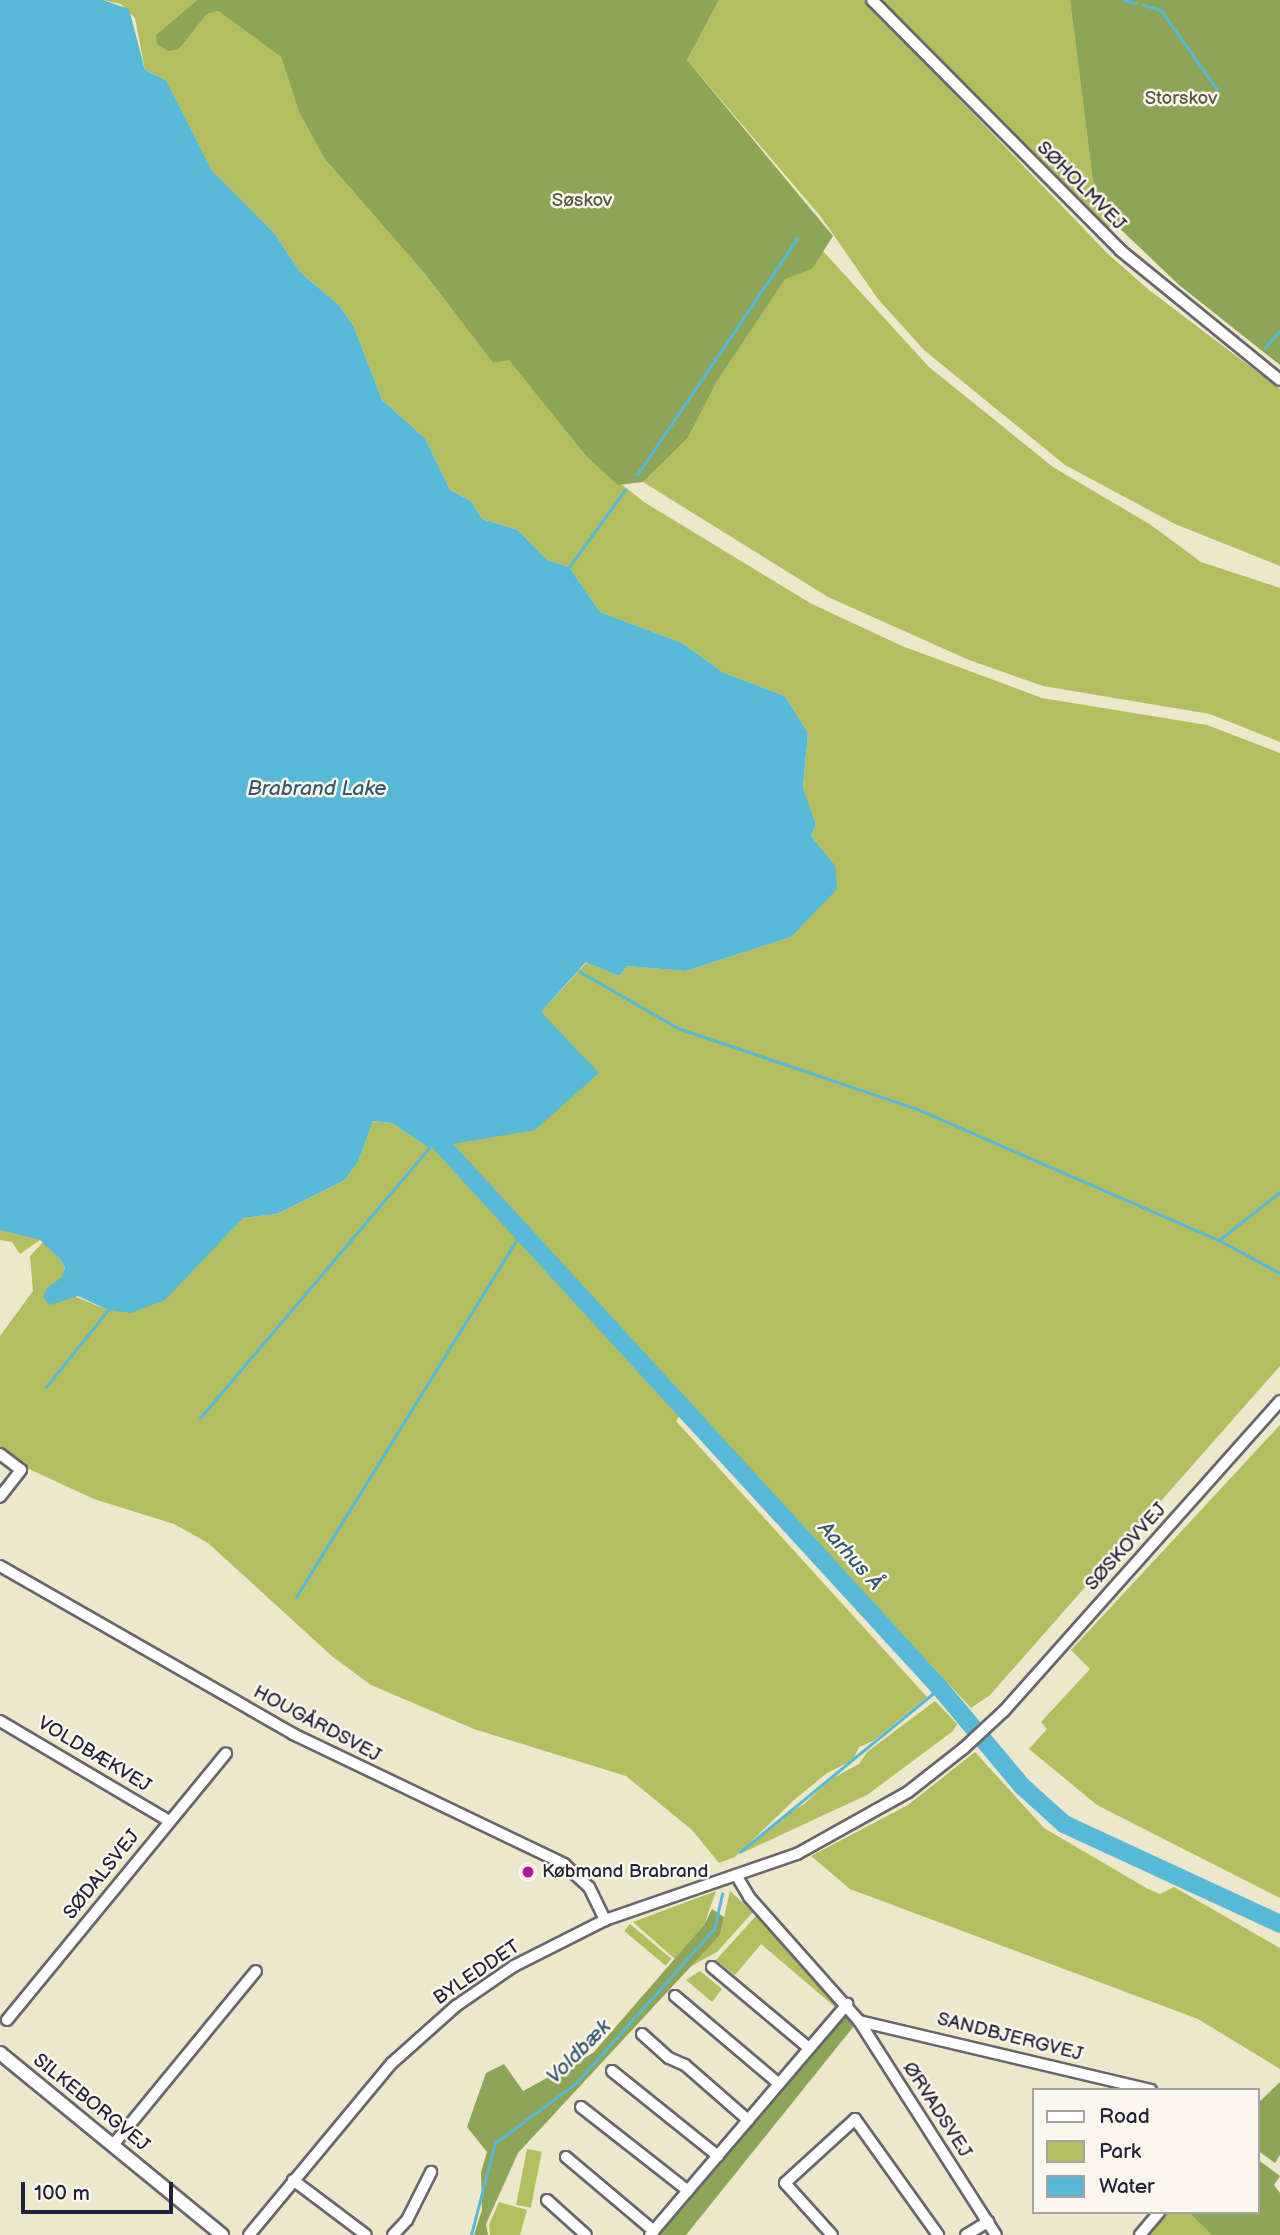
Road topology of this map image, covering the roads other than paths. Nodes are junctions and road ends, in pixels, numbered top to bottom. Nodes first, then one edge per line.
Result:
1 (872, 0) edge
2 (1280, 380) edge
3 (1280, 1401) edge
4 (0, 1454) edge
5 (0, 1497) edge
6 (0, 1566) edge
7 (0, 1721) edge
8 (226, 1753) dead end
9 (169, 1821) junction
10 (736, 1875) junction
11 (605, 1920) junction
12 (712, 1967) dead end
13 (256, 1971) dead end
14 (675, 1996) dead end
15 (847, 2004) junction
16 (7, 2021) dead end
17 (859, 2021) junction
18 (642, 2034) dead end
19 (809, 2048) junction
20 (0, 2053) edge
21 (612, 2071) dead end
22 (779, 2084) junction
23 (1143, 2088) edge
24 (581, 2107) dead end
25 (748, 2120) junction
26 (113, 2145) junction
27 (718, 2156) junction
28 (566, 2157) dead end
29 (431, 2172) dead end
30 (293, 2180) junction
31 (688, 2191) junction
32 (547, 2200) dead end
33 (1158, 2214) edge
34 (988, 2222) junction
35 (652, 2233) edge
36 (222, 2235) edge
37 (249, 2235) edge
38 (366, 2235) edge
39 (393, 2235) edge
40 (586, 2235) edge
41 (832, 2235) edge
42 (938, 2235) edge
43 (966, 2235) edge
44 (996, 2235) edge
45 (1140, 2235) edge

1 - 2 street, SØHOLMVEJ
3 - 10 street, SØSKOVVEJ
4 - 5 street
6 - 11 street, HOUGÅRDSVEJ
7 - 9 street, VOLDBÆKVEJ
8 - 9 street, SØDALSVEJ
9 - 16 street, SØDALSVEJ
10 - 11 street, BYLEDDET
10 - 15 street, ØRVADSVEJ
11 - 30 street, BYLEDDET
12 - 19 street
13 - 26 street
14 - 22 street
15 - 17 street, ØRVADSVEJ
15 - 19 street
17 - 23 street, SANDBJERGVEJ
17 - 34 street, ØRVADSVEJ
18 - 25 street
19 - 22 street
20 - 26 main road, SILKEBORGVEJ
21 - 27 street
22 - 25 street
24 - 31 street
25 - 27 street
26 - 36 main road, SILKEBORGVEJ
27 - 31 street
28 - 35 street
29 - 39 street
30 - 37 street, BYLEDDET
30 - 38 street
31 - 35 street
32 - 40 street
33 - 45 street
34 - 43 street
34 - 44 street, ØRVADSVEJ
41 - 42 street

